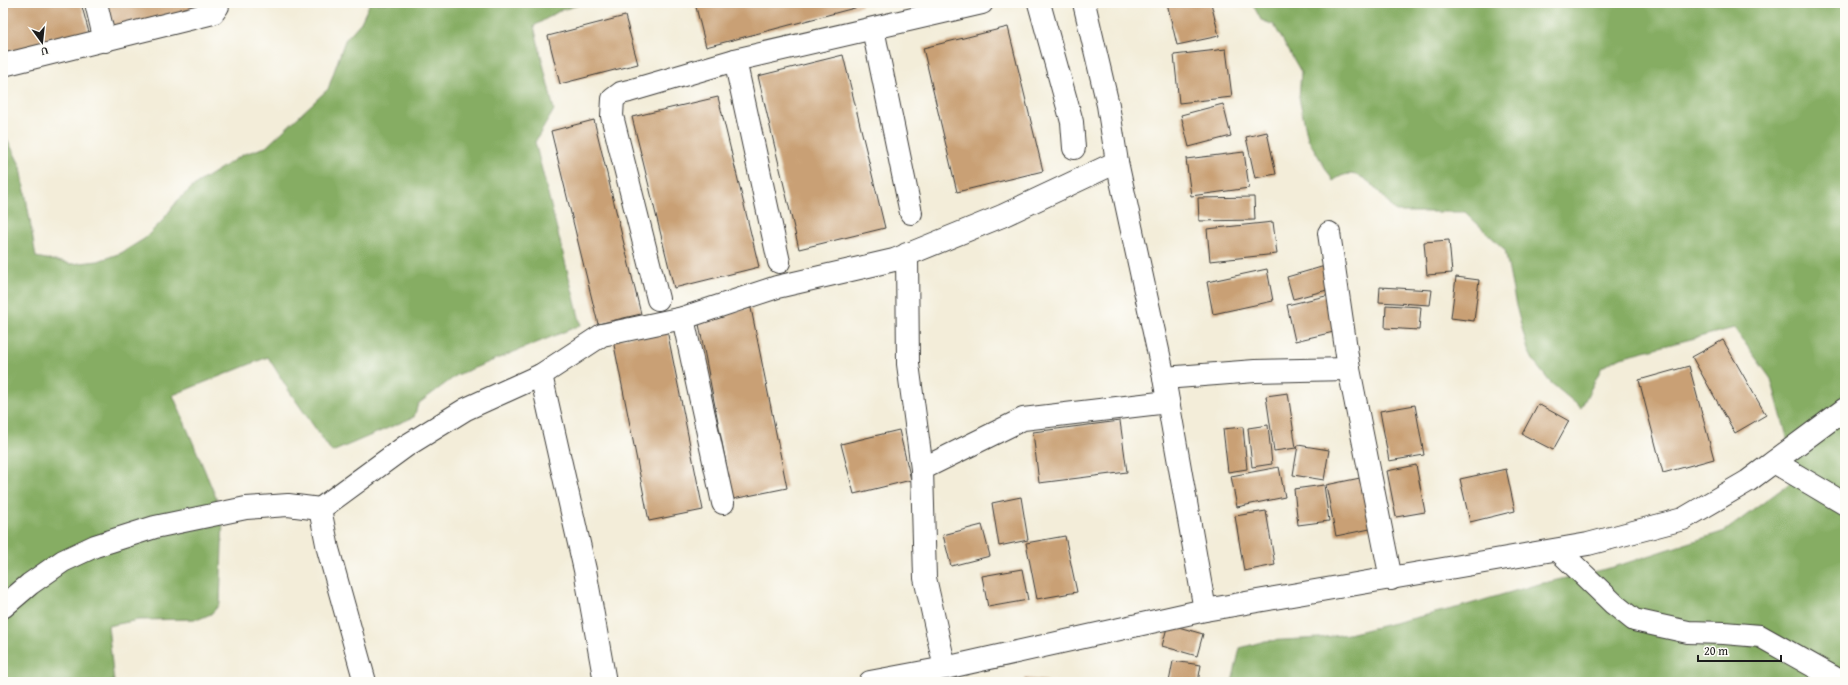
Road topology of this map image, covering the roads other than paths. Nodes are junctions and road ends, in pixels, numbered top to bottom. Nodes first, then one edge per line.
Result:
1 (96, 3) edge
2 (218, 3) edge
3 (982, 3) edge
4 (1039, 3) edge
5 (1084, 3) edge
6 (873, 29) junction
7 (105, 41) junction
8 (735, 60) junction
9 (3, 64) edge
10 (1074, 148) dead end
11 (1117, 162) junction
12 (911, 213) dead end
13 (1330, 233) dead end
14 (907, 254) junction
15 (779, 262) dead end
16 (658, 299) dead end
17 (683, 318) junction
18 (1349, 369) junction
19 (541, 375) junction
20 (1164, 378) junction
21 (1168, 402) junction
22 (1845, 409) edge
23 (1774, 462) junction
24 (922, 469) junction
25 (723, 503) dead end
26 (1845, 504) edge
27 (320, 509) junction
28 (1558, 550) junction
29 (1391, 579) junction
30 (3, 607) edge
31 (1205, 610) junction
32 (945, 668) junction
33 (365, 682) edge
34 (605, 682) edge
35 (870, 682) edge
36 (1842, 682) edge

1 - 7 street
2 - 7 street
3 - 6 street
4 - 10 street
5 - 11 street
6 - 8 street
6 - 12 street
7 - 9 street
8 - 15 street
8 - 16 street
11 - 14 street
11 - 20 street
13 - 18 street
14 - 17 street
14 - 24 street
17 - 19 street
17 - 25 street
18 - 20 street
18 - 29 street
19 - 27 street
19 - 34 street
20 - 21 street
21 - 24 street
21 - 31 street
22 - 23 street
23 - 26 street
23 - 28 street
24 - 32 street
27 - 30 street
27 - 33 street
28 - 29 street
28 - 36 street
29 - 31 street
31 - 32 street
32 - 35 street

